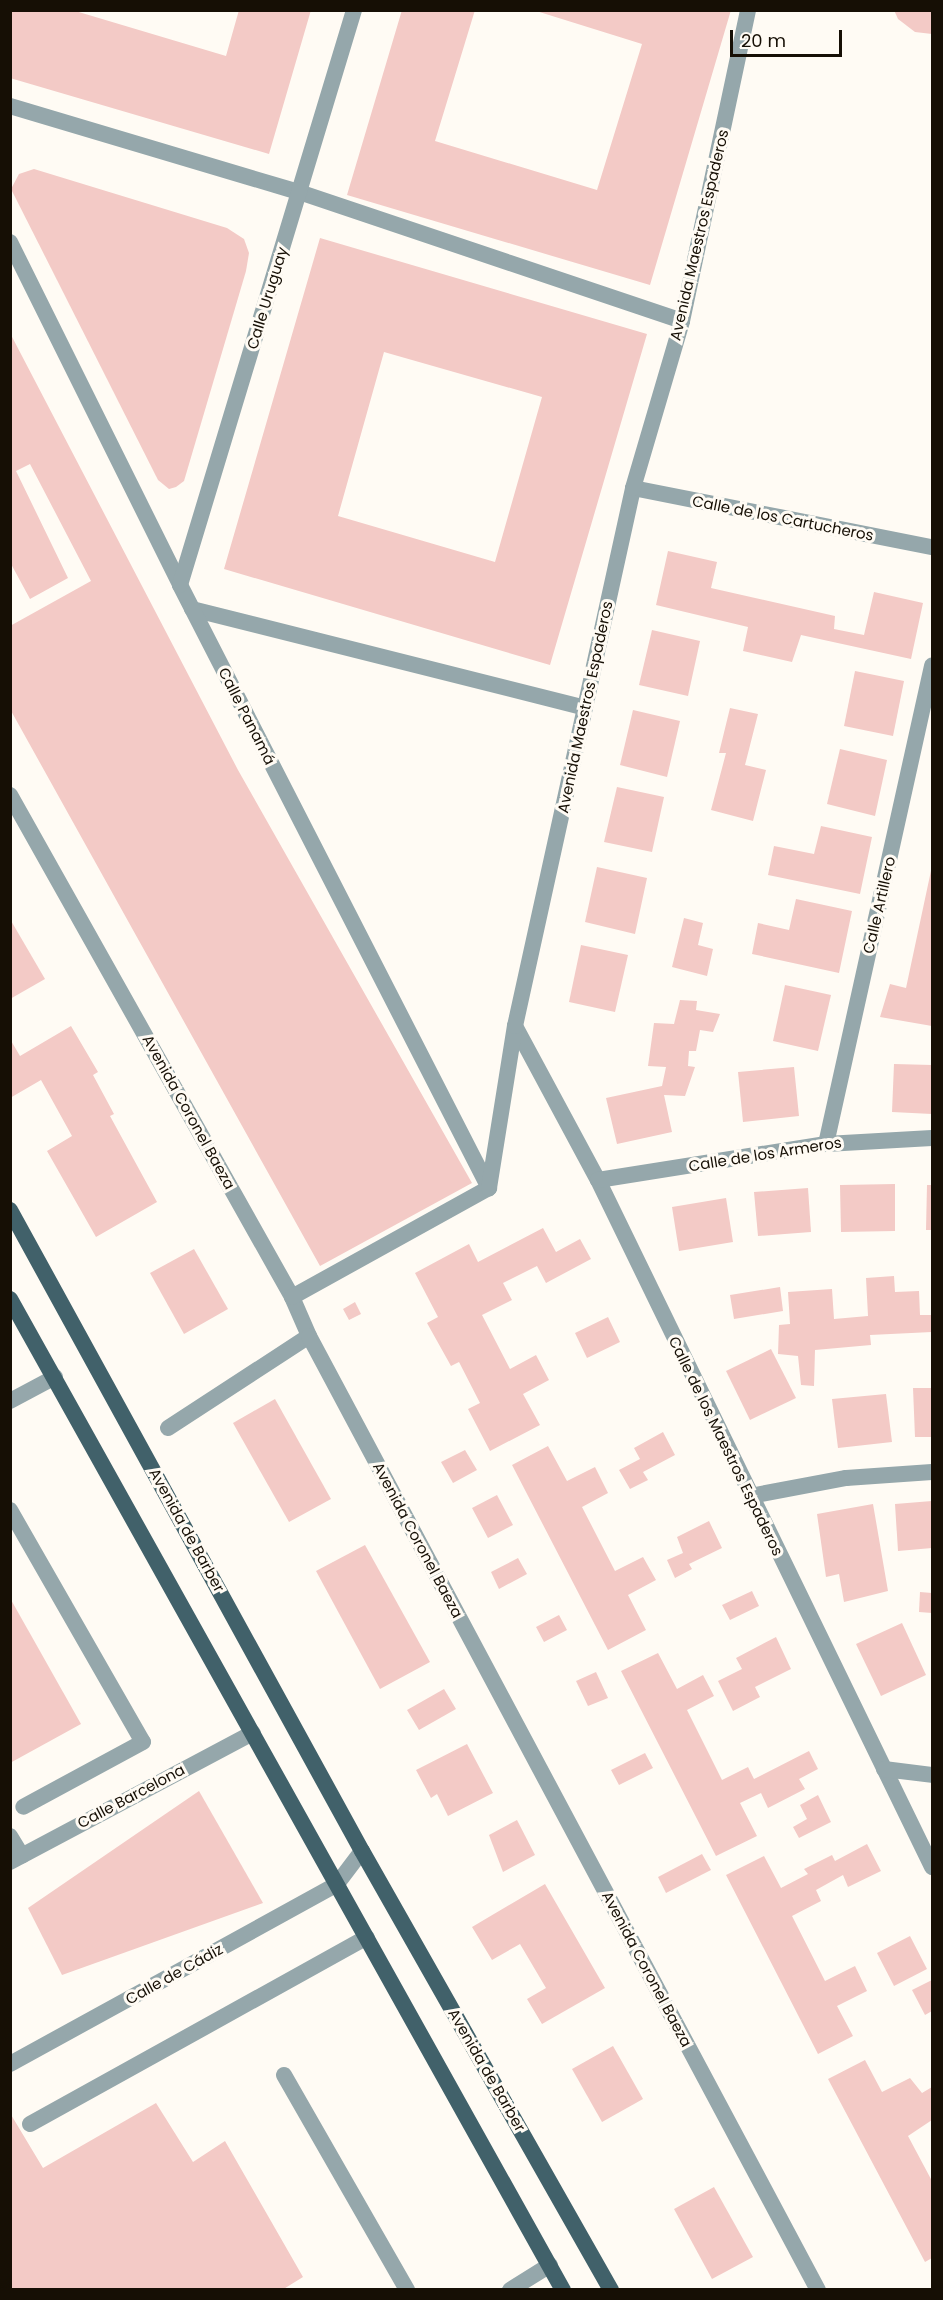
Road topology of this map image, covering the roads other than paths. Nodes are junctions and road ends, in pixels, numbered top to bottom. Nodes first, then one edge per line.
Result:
1 (354, 10) edge
2 (748, 10) edge
3 (10, 106) edge
4 (299, 192) junction
5 (10, 242) edge
6 (682, 321) junction
7 (633, 488) junction
8 (933, 547) edge
9 (180, 585) junction
10 (192, 609) junction
11 (933, 666) edge
12 (585, 708) junction
13 (12, 803) edge
14 (515, 1026) junction
15 (933, 1138) edge
16 (826, 1144) junction
17 (598, 1180) junction
18 (489, 1188) junction
19 (10, 1210) edge
20 (292, 1297) junction
21 (12, 1303) edge
22 (309, 1336) junction
23 (55, 1377) junction
24 (10, 1401) edge
25 (168, 1428) dead end
26 (933, 1472) edge
27 (750, 1496) junction
28 (10, 1510) edge
29 (253, 1733) junction
30 (884, 1769) junction
31 (933, 1775) edge
32 (23, 1807) dead end
33 (10, 1836) edge
34 (362, 1851) junction
35 (16, 1859) edge
36 (933, 1868) edge
37 (337, 1884) junction
38 (367, 1937) junction
39 (10, 2064) edge
40 (284, 2075) dead end
41 (30, 2124) dead end
42 (550, 2265) junction
43 (401, 2288) edge
44 (510, 2289) edge
45 (563, 2289) edge
46 (611, 2289) edge
47 (818, 2289) edge

1 - 4 street, Calle Uruguay
2 - 6 street, Avenida Maestros Espaderos
3 - 4 street
4 - 6 street
4 - 9 street, Calle Uruguay
5 - 9 street, Calle Panamá
6 - 7 street, Avenida Maestros Espaderos
7 - 8 street, Calle de los Cartucheros
7 - 12 street, Avenida Maestros Espaderos
9 - 10 street, Calle Panamá
10 - 12 street
10 - 18 street, Calle Panamá
11 - 16 street, Calle Artillero
12 - 14 street, Avenida Maestros Espaderos
13 - 20 street, Avenida Coronel Baeza
14 - 17 street, Calle de los Maestros Espaderos
14 - 18 street, Avenida Maestros Espaderos
15 - 16 street, Calle de los Armeros
16 - 17 street, Calle de los Armeros
17 - 27 street, Calle de los Maestros Espaderos
18 - 20 street
19 - 34 main road, Avenida de Barber
20 - 22 street, Avenida Coronel Baeza
21 - 23 main road
22 - 25 street
22 - 47 street, Avenida Coronel Baeza
23 - 24 street
23 - 29 main road
26 - 27 street
27 - 30 street, Calle de los Maestros Espaderos
28 - 32 street
29 - 35 street, Calle Barcelona
29 - 37 main road
30 - 31 street
30 - 36 street, Calle de los Maestros Espaderos
33 - 35 street
34 - 37 street
34 - 46 main road, Avenida de Barber
37 - 38 main road
37 - 39 street, Calle de Cádiz
38 - 41 street
38 - 42 main road
40 - 43 street
42 - 44 street
42 - 45 main road

